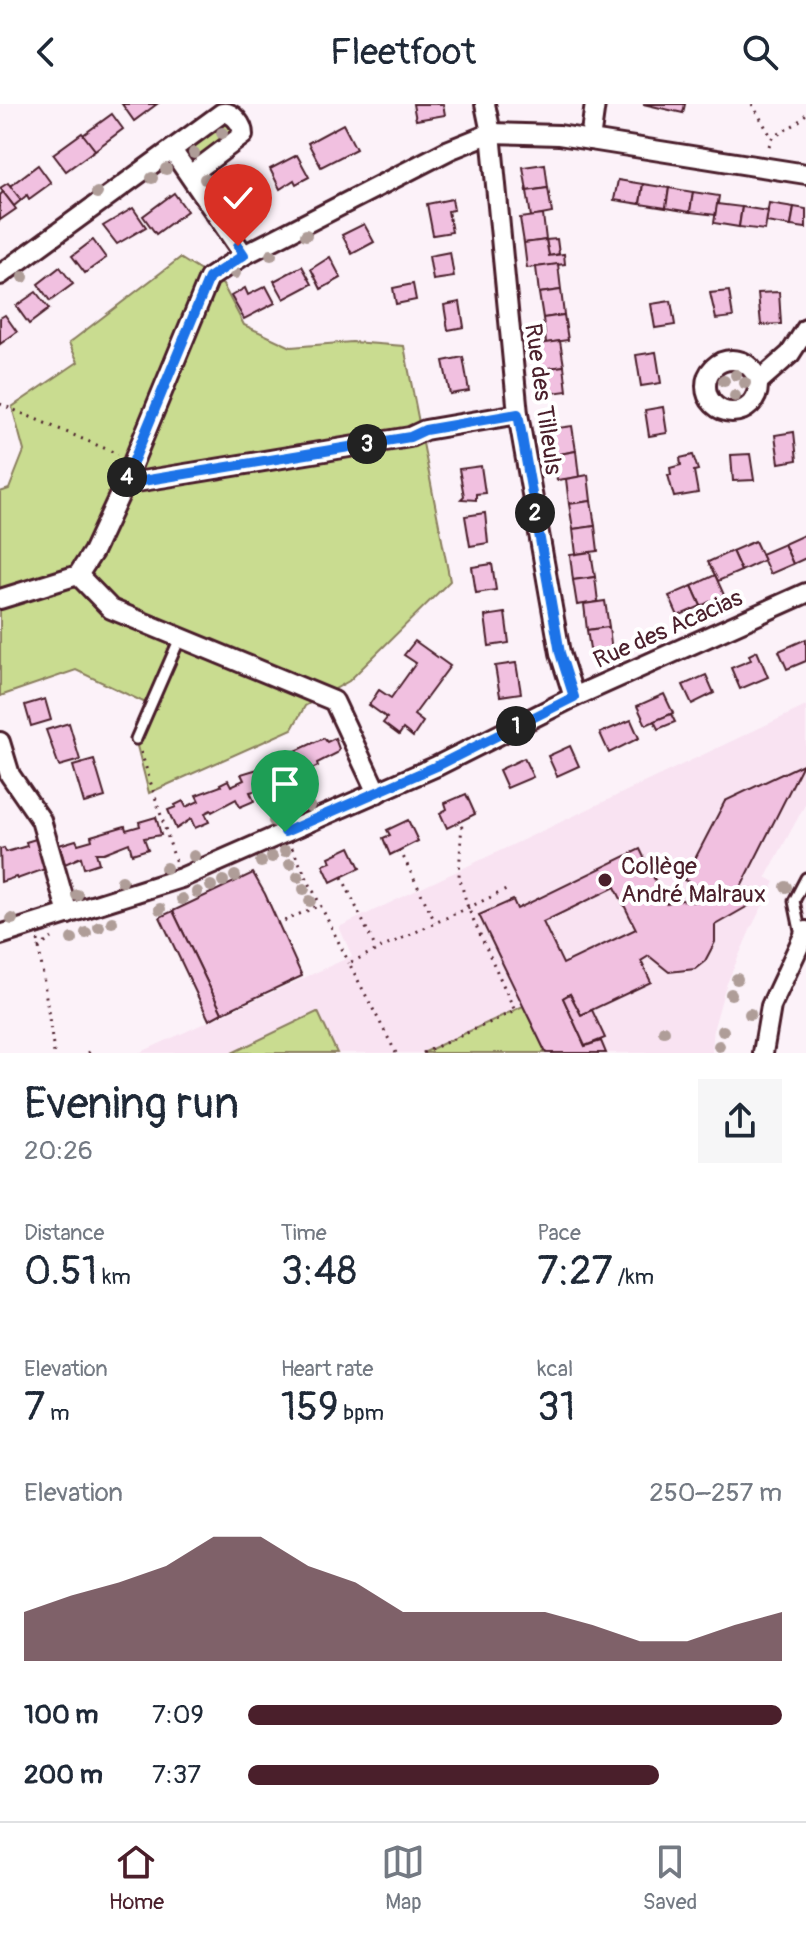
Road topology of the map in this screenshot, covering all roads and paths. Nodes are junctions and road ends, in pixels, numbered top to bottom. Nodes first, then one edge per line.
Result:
1 (485, 104) edge
2 (595, 104) edge
3 (752, 104) edge
4 (806, 114) edge
5 (491, 133) junction
6 (772, 138) junction
7 (590, 140) junction
8 (769, 146) dead end
9 (172, 150) junction
10 (806, 174) edge
11 (190, 175) junction
12 (244, 255) junction
13 (0, 275) edge
14 (806, 329) edge
15 (758, 382) dead end
16 (0, 404) edge
17 (518, 414) junction
18 (134, 460) junction
19 (124, 484) junction
20 (78, 575) junction
21 (806, 593) edge
22 (0, 599) edge
23 (180, 638) junction
24 (574, 697) junction
25 (136, 739) joint
26 (0, 742) edge
27 (377, 793) junction
28 (462, 820) dead end
29 (289, 842) dead end
30 (400, 850) dead end
31 (342, 877) dead end
32 (181, 878) junction
33 (806, 878) edge
34 (506, 890) dead end
35 (320, 905) junction
36 (468, 908) junction
37 (68, 914) junction
38 (435, 923) junction
39 (36, 924) junction
40 (277, 924) dead end
41 (0, 935) edge
42 (804, 935) edge
43 (376, 950) junction
44 (349, 963) junction
45 (54, 1053) edge
46 (396, 1053) edge
47 (423, 1053) edge
48 (763, 1053) edge

1 - 5 street, Rue des Tilleuls
2 - 7 street
3 - 6 path
4 - 6 path
5 - 7 street
5 - 12 street
5 - 17 street, Rue des Tilleuls
6 - 8 path
7 - 10 street
9 - 11 street
9 - 11 street
9 - 13 street
11 - 12 street
12 - 18 street
14 - 15 street
16 - 18 path
17 - 19 street
17 - 24 street, Rue des Tilleuls
18 - 19 street
19 - 20 street
20 - 22 street
20 - 23 street
21 - 24 street, Rue des Acacias
23 - 25 lane
23 - 27 street
24 - 27 street, Rue des Acacias
25 - 32 path
26 - 37 street
27 - 32 street, Rue des Acacias
28 - 36 path
29 - 35 path
30 - 38 path
31 - 43 path
32 - 37 street, Rue des Acacias
33 - 42 lane
34 - 36 path
35 - 40 path
35 - 44 path
36 - 38 path
36 - 47 path
37 - 39 street, Rue des Acacias
38 - 43 path
39 - 41 street, Rue des Acacias
39 - 45 path
42 - 48 street
43 - 44 path
44 - 46 path

